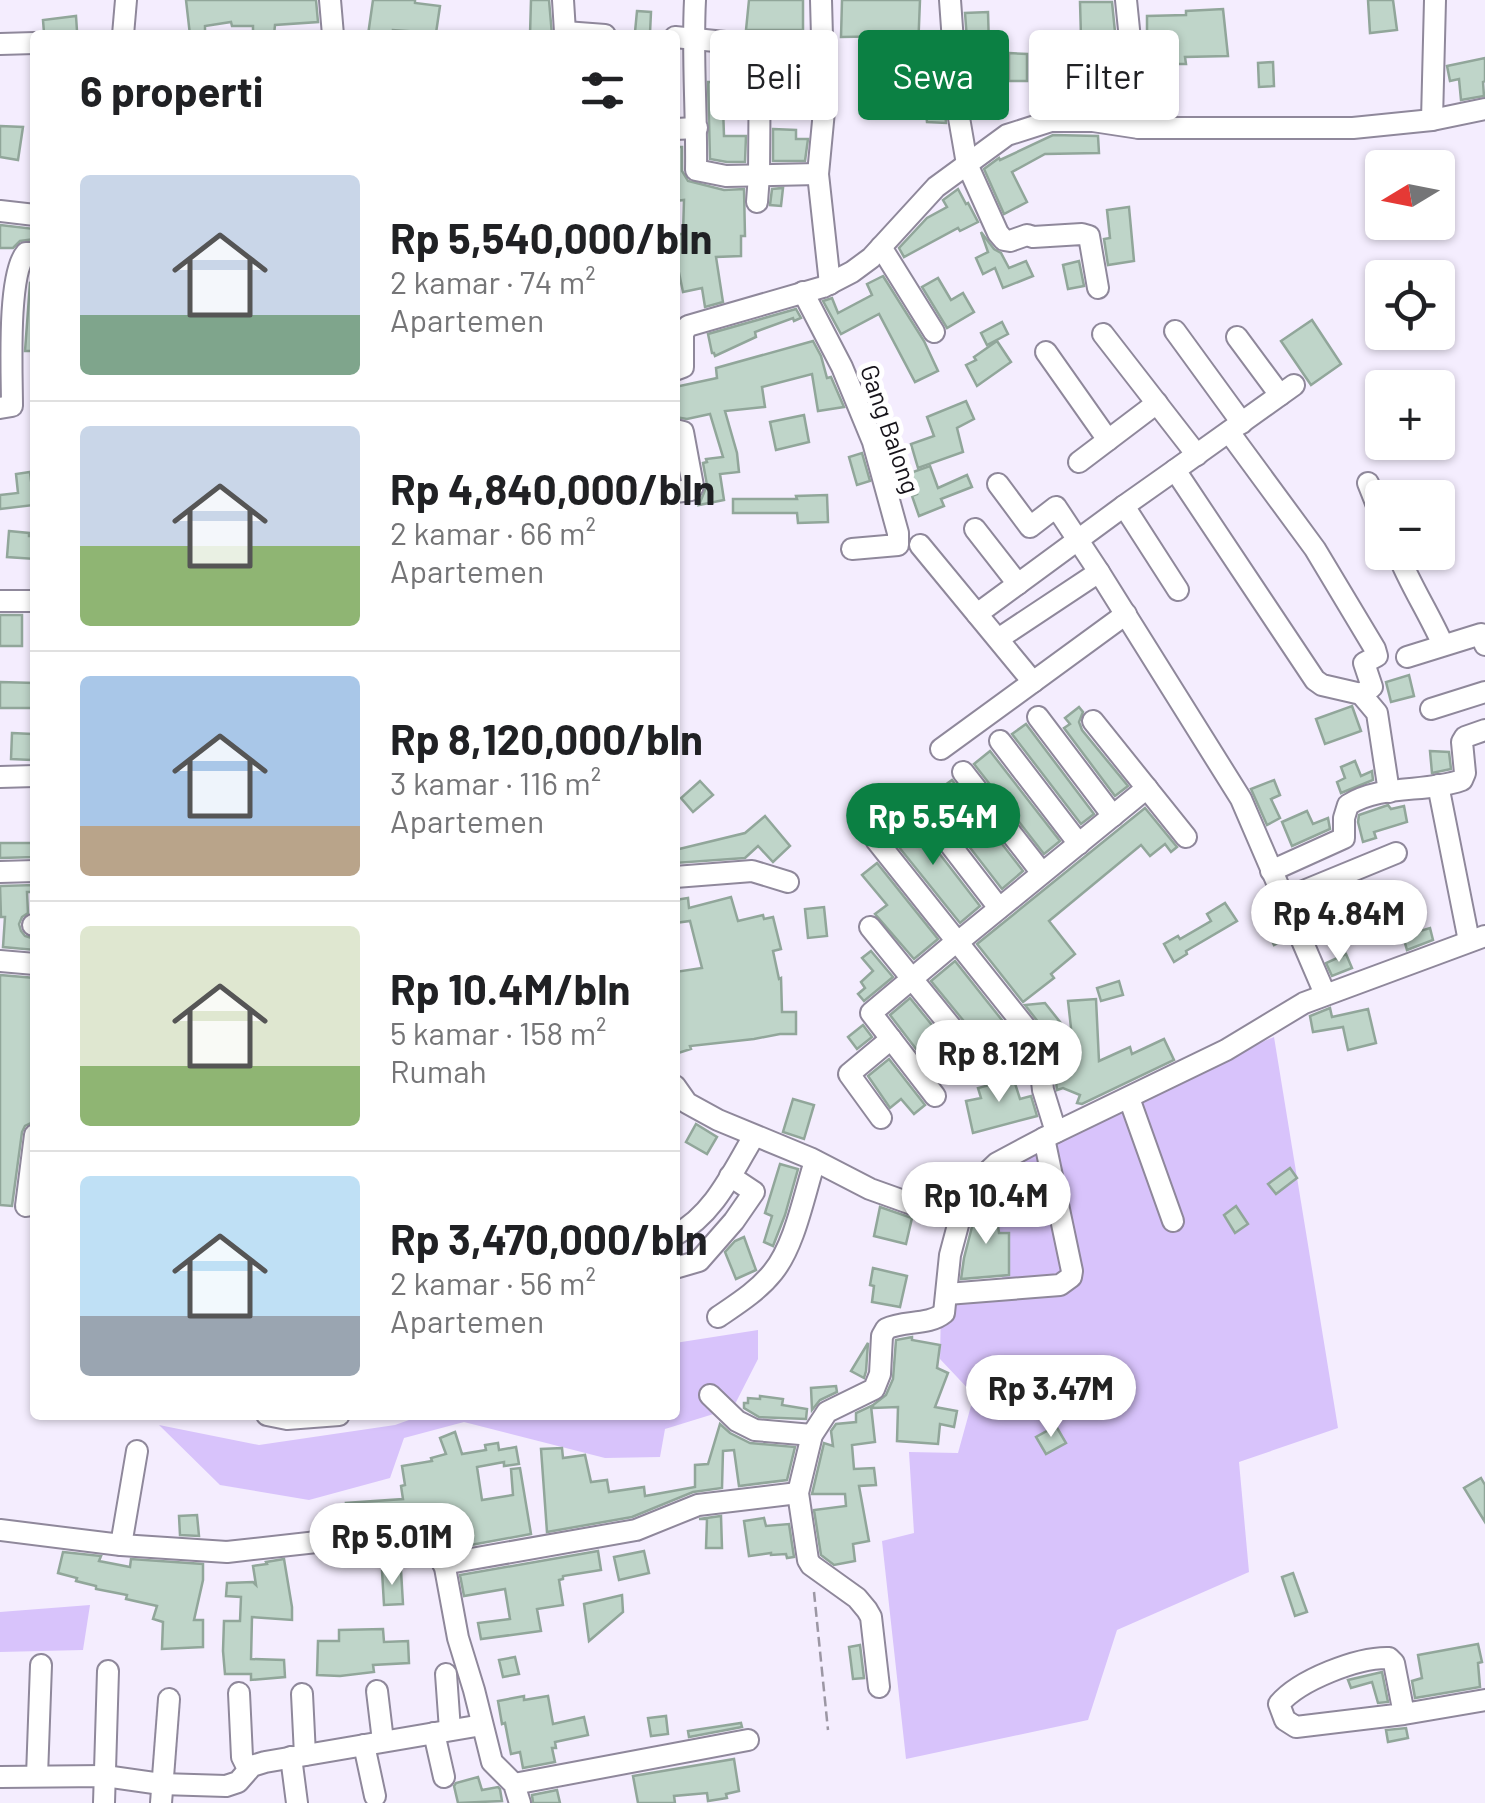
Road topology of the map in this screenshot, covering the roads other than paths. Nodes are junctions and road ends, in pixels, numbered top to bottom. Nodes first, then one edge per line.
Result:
1 (126, 0) edge
2 (330, 0) edge
3 (564, 0) edge
4 (695, 0) edge
5 (821, 0) edge
6 (950, 0) edge
7 (1126, 0) edge
8 (1435, 0) edge
9 (123, 30) edge
10 (333, 30) edge
11 (566, 30) edge
12 (822, 30) edge
13 (684, 38) edge
14 (710, 41) edge
15 (30, 43) edge
16 (0, 44) edge
17 (1485, 110) edge
18 (759, 120) edge
19 (823, 120) edge
20 (1432, 120) junction
21 (697, 128) junction
22 (1139, 128) junction
23 (680, 129) edge
24 (966, 164) junction
25 (818, 174) junction
26 (759, 175) junction
27 (756, 202) dead end
28 (0, 210) edge
29 (30, 214) edge
30 (881, 246) junction
31 (30, 254) edge
32 (830, 284) junction
33 (1098, 288) dead end
34 (803, 292) junction
35 (1175, 331) dead end
36 (934, 332) dead end
37 (1103, 334) dead end
38 (1236, 337) dead end
39 (1046, 352) dead end
40 (680, 368) edge
41 (1157, 403) junction
42 (0, 408) edge
43 (1235, 427) junction
44 (680, 431) edge
45 (1108, 440) junction
46 (1197, 455) junction
47 (1078, 462) dead end
48 (1175, 470) junction
49 (998, 484) dead end
50 (680, 491) edge
51 (1124, 506) junction
52 (975, 528) dead end
53 (1078, 540) junction
54 (920, 545) dead end
55 (852, 549) dead end
56 (1404, 570) edge
57 (1100, 572) junction
58 (1018, 584) junction
59 (1178, 590) dead end
60 (0, 601) edge
61 (30, 601) edge
62 (976, 614) junction
63 (1126, 614) junction
64 (1004, 635) dead end
65 (1484, 638) edge
66 (1442, 645) junction
67 (1407, 657) dead end
68 (1033, 682) junction
69 (1485, 692) edge
70 (1361, 694) junction
71 (1431, 709) dead end
72 (1038, 717) dead end
73 (1093, 721) dead end
74 (1484, 737) edge
75 (1000, 742) dead end
76 (941, 749) dead end
77 (963, 772) dead end
78 (30, 776) edge
79 (0, 777) edge
80 (1438, 785) junction
81 (1147, 788) junction
82 (1388, 792) junction
83 (918, 803) dead end
84 (1113, 816) junction
85 (1186, 837) dead end
86 (876, 840) dead end
87 (1078, 844) junction
88 (1396, 853) dead end
89 (1271, 870) junction
90 (30, 871) edge
91 (0, 872) edge
92 (1042, 874) junction
93 (680, 877) edge
94 (788, 882) dead end
95 (1284, 900) junction
96 (999, 908) junction
97 (870, 927) dead end
98 (1477, 938) edge
99 (957, 941) junction
100 (0, 961) edge
101 (30, 964) edge
102 (913, 978) junction
103 (1324, 994) junction
104 (891, 1039) junction
105 (982, 1065) dead end
106 (935, 1096) dead end
107 (1129, 1098) junction
108 (680, 1099) edge
109 (881, 1118) dead end
110 (1050, 1135) junction
111 (754, 1136) junction
112 (815, 1161) junction
113 (30, 1174) edge
114 (730, 1176) junction
115 (26, 1206) dead end
116 (962, 1210) junction
117 (1174, 1222) dead end
118 (680, 1232) edge
119 (680, 1267) edge
120 (946, 1294) junction
121 (718, 1317) dead end
122 (710, 1395) dead end
123 (812, 1436) junction
124 (136, 1451) dead end
125 (798, 1493) junction
126 (0, 1530) edge
127 (121, 1545) junction
128 (443, 1564) junction
129 (41, 1665) dead end
130 (108, 1671) dead end
131 (446, 1674) dead end
132 (879, 1687) dead end
133 (376, 1691) dead end
134 (239, 1693) dead end
135 (302, 1694) dead end
136 (169, 1699) dead end
137 (1485, 1700) edge
138 (1404, 1714) junction
139 (482, 1725) junction
140 (442, 1731) junction
141 (748, 1740) dead end
142 (373, 1743) junction
143 (298, 1756) junction
144 (37, 1776) junction
145 (105, 1776) junction
146 (0, 1777) edge
147 (444, 1777) dead end
148 (238, 1786) edge
149 (161, 1793) edge
150 (517, 1794) edge
151 (375, 1796) dead end
152 (104, 1803) edge
153 (296, 1803) edge

1 - 9 street
2 - 10 street
3 - 11 street
4 - 13 street
5 - 12 street
6 - 24 street
7 - 22 street
8 - 20 street
13 - 14 street
13 - 21 street
15 - 16 street
17 - 20 street
18 - 26 street
19 - 25 street
20 - 22 street
21 - 23 street
21 - 26 street
22 - 24 street
24 - 30 street
24 - 33 street
25 - 26 street
25 - 32 street
26 - 27 street
28 - 29 street
30 - 32 street
30 - 36 street
31 - 42 street
32 - 34 street
34 - 40 street
34 - 55 street, Gang Balong
35 - 43 street
37 - 41 street
38 - 43 street
39 - 45 street
41 - 45 street
41 - 46 street
43 - 46 street
43 - 70 street
44 - 50 street
45 - 47 street
46 - 48 street
48 - 51 street
48 - 70 street
49 - 53 street
51 - 53 street
51 - 59 street
52 - 58 street
53 - 57 street
53 - 58 street
54 - 62 street
56 - 66 street
57 - 63 street
57 - 64 street
58 - 62 street
60 - 61 street
62 - 68 street
63 - 68 street
63 - 89 street
65 - 66 street
66 - 67 street
68 - 76 street
69 - 71 street
70 - 82 street
72 - 84 street
73 - 81 street
74 - 80 street
75 - 87 street
77 - 92 street
78 - 79 street
80 - 82 street
80 - 98 street
81 - 84 street
81 - 85 street
82 - 89 street
83 - 96 street
84 - 87 street
86 - 99 street
87 - 92 street
88 - 95 street
89 - 95 street
90 - 91 street
92 - 96 street
93 - 94 street
95 - 103 street
96 - 99 street
97 - 102 street
98 - 103 street
99 - 102 street
99 - 110 street
100 - 101 street
102 - 104 street
102 - 105 street
103 - 107 street
104 - 106 street
104 - 109 street
107 - 110 street
107 - 117 street
108 - 111 street
110 - 116 street
110 - 120 street
111 - 112 street
111 - 114 street
112 - 116 street
112 - 121 street
113 - 115 street
114 - 118 street
114 - 119 street
116 - 120 street
120 - 123 street
122 - 123 street
123 - 125 street
124 - 127 street
125 - 128 street
125 - 132 street
126 - 127 street
127 - 128 street
128 - 139 street
129 - 144 street
130 - 145 street
131 - 140 street
133 - 142 street
134 - 148 street
135 - 143 street
136 - 149 street
137 - 138 street
138 - 138 street
139 - 140 street
139 - 150 street
140 - 142 street
140 - 147 street
141 - 150 street
142 - 143 street
142 - 151 street
143 - 148 street
143 - 153 street
144 - 145 street
144 - 146 street
145 - 149 street
145 - 152 street
148 - 149 street

